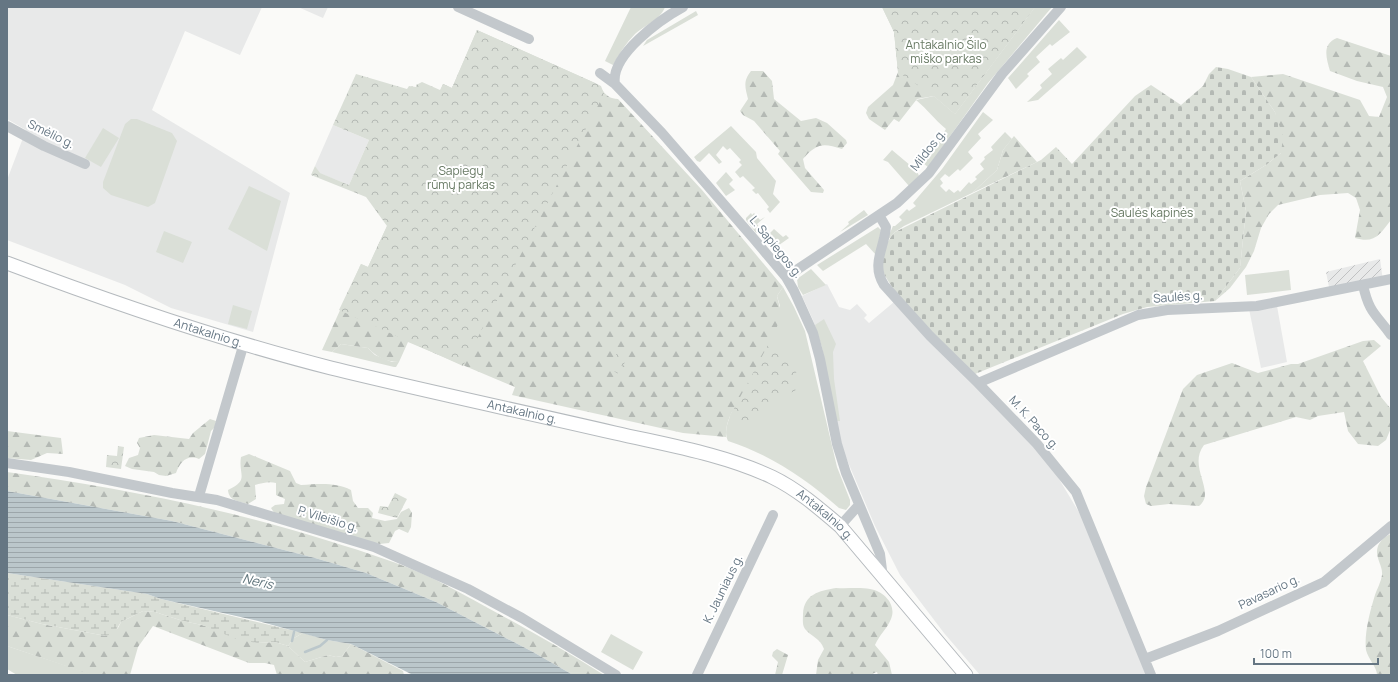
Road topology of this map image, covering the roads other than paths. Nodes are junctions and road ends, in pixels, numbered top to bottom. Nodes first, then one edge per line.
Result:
1 (458, 7) edge
2 (1061, 7) edge
3 (677, 8) edge
4 (529, 39) dead end
5 (600, 73) dead end
6 (616, 84) junction
7 (7, 126) edge
8 (85, 164) dead end
9 (879, 215) junction
10 (7, 263) edge
11 (786, 278) junction
12 (1391, 279) edge
13 (1363, 285) junction
14 (1391, 335) edge
15 (244, 343) junction
16 (978, 383) junction
17 (7, 463) edge
18 (199, 496) junction
19 (858, 506) junction
20 (773, 515) dead end
21 (840, 526) junction
22 (1391, 526) edge
23 (883, 578) junction
24 (1145, 659) junction
25 (616, 675) edge
26 (697, 675) edge
27 (966, 675) edge
28 (1151, 675) edge

1 - 4 street
2 - 9 street, Mildos g.
3 - 6 street
5 - 6 street, L. Sapiegos g.
6 - 11 street, L. Sapiegos g.
7 - 8 street, Smėlio g.
9 - 11 street, Mildos g.
9 - 16 street, M. K. Paco g.
10 - 15 main road, Antakalnio g.
11 - 19 street, L. Sapiegos g.
12 - 13 street, Saulės g.
13 - 14 street
13 - 16 street, Saulės g.
15 - 18 street
15 - 21 main road, Antakalnio g.
16 - 24 street, M. K. Paco g.
17 - 18 street, P. Vileišio g.
18 - 25 street, P. Vileišio g.
19 - 21 street
19 - 23 street, L. Sapiegos g.
20 - 26 street, K. Jauniaus g.
21 - 23 main road, Antakalnio g.
22 - 24 street, Pavasario g.
23 - 27 main road, Antakalnio g.
24 - 28 street, M. K. Paco g.

